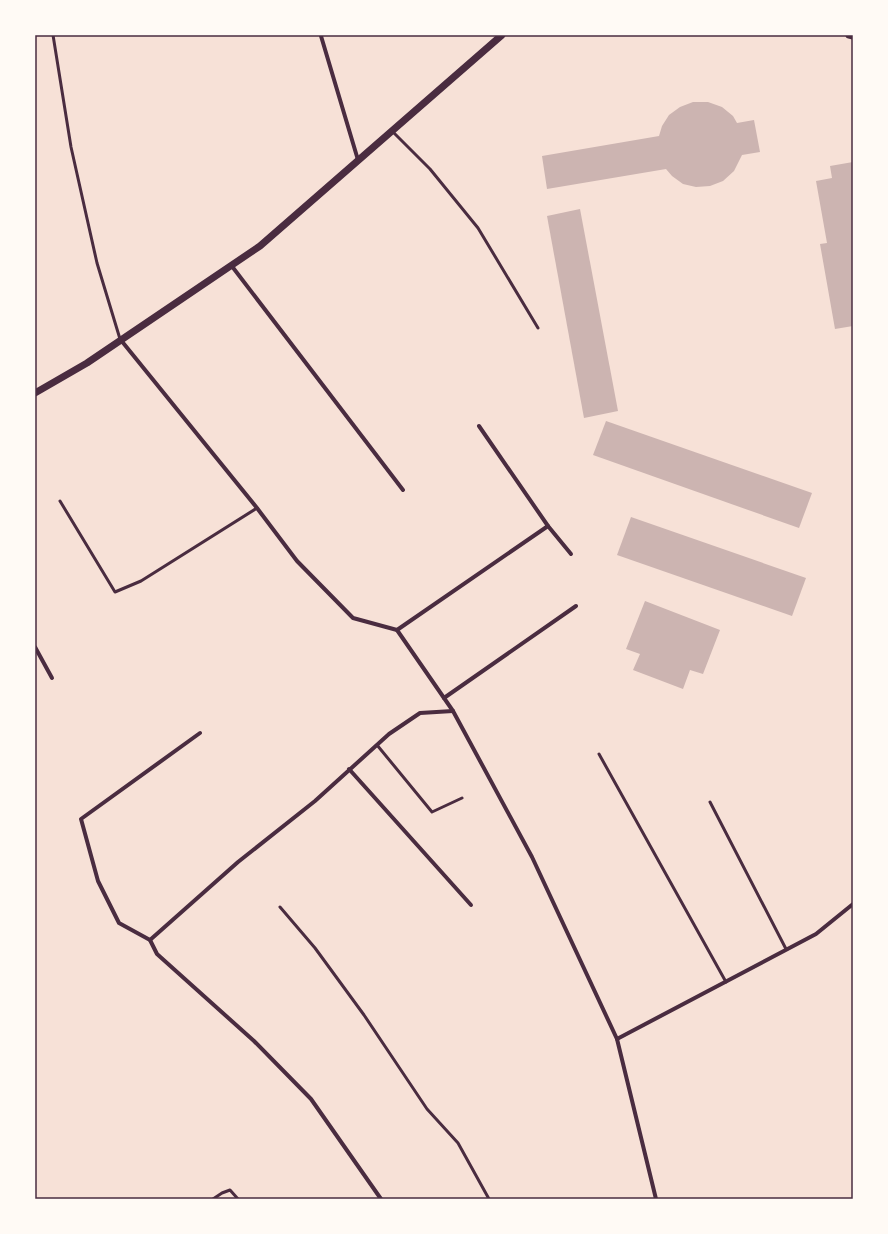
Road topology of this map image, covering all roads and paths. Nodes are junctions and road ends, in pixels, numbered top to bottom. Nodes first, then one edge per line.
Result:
1 (53, 35) edge
2 (502, 35) edge
3 (849, 35) edge
4 (321, 36) edge
5 (853, 36) edge
6 (392, 131) junction
7 (358, 160) junction
8 (232, 265) junction
9 (538, 328) dead end
10 (120, 339) junction
11 (35, 393) edge
12 (479, 426) dead end
13 (404, 490) dead end
14 (60, 501) dead end
15 (257, 508) junction
16 (548, 526) junction
17 (571, 554) dead end
18 (576, 606) dead end
19 (397, 630) junction
20 (35, 647) edge
21 (52, 678) dead end
22 (444, 698) junction
23 (453, 712) junction
24 (200, 733) dead end
25 (377, 745) junction
26 (599, 754) dead end
27 (349, 769) junction
28 (462, 798) dead end
29 (710, 802) dead end
30 (853, 904) edge
31 (471, 905) dead end
32 (280, 907) dead end
33 (150, 940) junction
34 (786, 949) junction
35 (726, 982) junction
36 (618, 1039) junction
37 (213, 1199) edge
38 (238, 1199) edge
39 (381, 1199) edge
40 (489, 1199) edge
41 (656, 1199) edge

1 - 10 lane
2 - 6 street
3 - 5 street
4 - 7 street
6 - 7 street
6 - 9 lane
7 - 8 street
8 - 10 street
8 - 13 street
10 - 11 street
10 - 15 street
12 - 16 street
14 - 15 lane
15 - 19 street
16 - 17 street
16 - 19 street
18 - 22 street
19 - 22 street
20 - 21 street
22 - 23 street
23 - 25 street
23 - 36 street
24 - 33 street
25 - 27 street
25 - 28 lane
26 - 35 lane
27 - 31 street
27 - 33 street
29 - 34 lane
30 - 34 street
32 - 40 lane
33 - 39 street
34 - 35 street
35 - 36 street
36 - 41 street
37 - 38 lane

